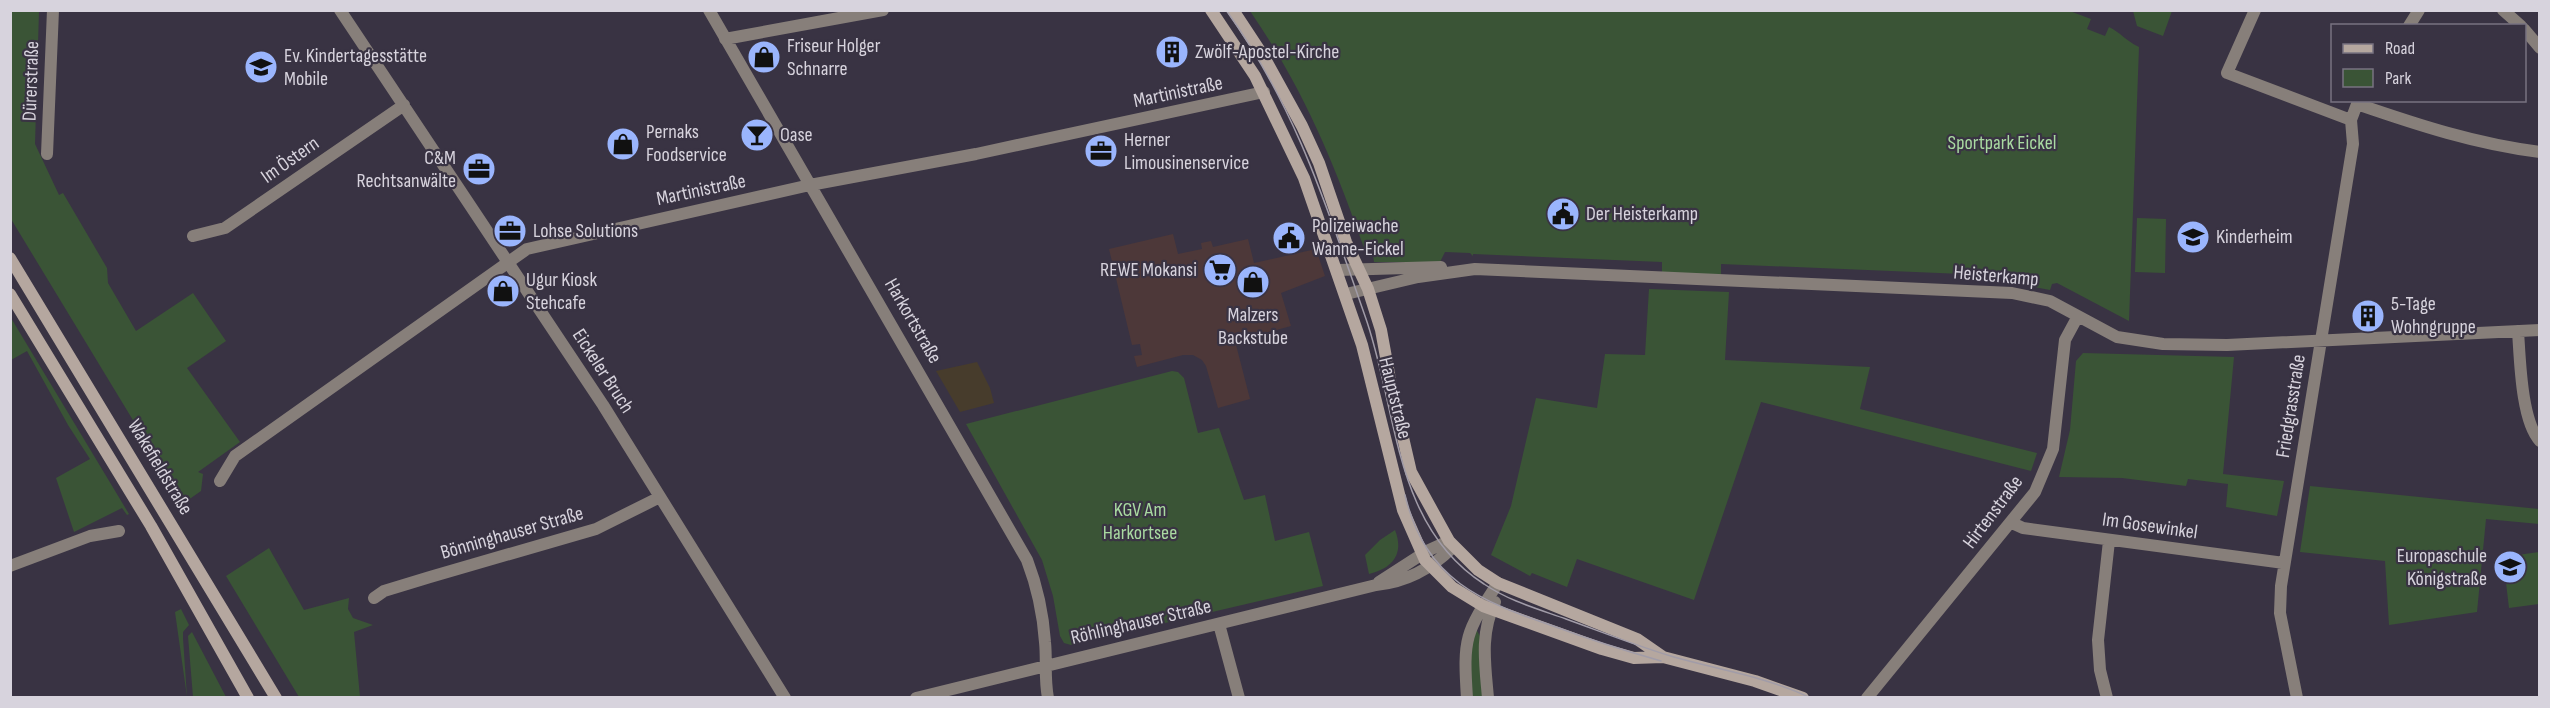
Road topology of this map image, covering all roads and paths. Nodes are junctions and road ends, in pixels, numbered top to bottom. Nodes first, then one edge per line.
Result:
1 (54, 10) edge
2 (340, 10) edge
3 (708, 10) edge
4 (883, 10) edge
5 (1211, 10) edge
6 (1233, 10) edge
7 (2254, 10) edge
8 (2419, 10) edge
9 (2503, 10) edge
10 (2410, 24) edge
11 (2519, 24) edge
12 (2526, 31) edge
13 (725, 39) junction
14 (2540, 48) edge
15 (1264, 92) junction
16 (2359, 102) edge
17 (404, 105) junction
18 (2351, 120) junction
19 (2540, 152) edge
20 (47, 154) dead end
21 (810, 185) junction
22 (194, 236) dead end
23 (10, 258) edge
24 (507, 260) junction
25 (1359, 268) junction
26 (1460, 269) junction
27 (1338, 270) junction
28 (1368, 289) junction
29 (10, 294) edge
30 (1346, 294) junction
31 (2078, 316) junction
32 (2540, 330) edge
33 (2518, 331) junction
34 (2322, 341) junction
35 (2540, 441) edge
36 (220, 482) dead end
37 (658, 498) junction
38 (2012, 523) junction
39 (119, 531) dead end
40 (2109, 541) junction
41 (1451, 544) junction
42 (1421, 554) junction
43 (2284, 563) junction
44 (10, 566) edge
45 (1431, 567) junction
46 (1501, 584) junction
47 (1376, 585) junction
48 (374, 598) dead end
49 (1488, 608) junction
50 (1219, 624) junction
51 (1663, 657) junction
52 (1044, 665) junction
53 (248, 698) edge
54 (276, 698) edge
55 (785, 698) edge
56 (916, 698) edge
57 (1048, 698) edge
58 (1239, 698) edge
59 (1467, 698) edge
60 (1488, 698) edge
61 (1803, 698) edge
62 (1867, 698) edge
63 (2107, 698) edge
64 (2297, 698) edge

1 - 20 street, Dürerstraße
2 - 17 street, Eickeler Bruch
3 - 13 street, Harkortstraße
4 - 13 street
5 - 15 street, Hauptstraße
6 - 25 street, Hauptstraße
7 - 18 street
8 - 10 street
9 - 11 street
12 - 14 street
13 - 21 street, Harkortstraße
15 - 21 street, Martinistraße
15 - 27 street, Hauptstraße
16 - 18 street
16 - 19 street
17 - 22 street, Im Östern
17 - 24 street, Eickeler Bruch
18 - 34 street, Friedgrasstraße
21 - 24 street, Martinistraße
21 - 52 street, Harkortstraße
23 - 54 street, Wakefieldstraße
24 - 36 street, Martinistraße
24 - 37 street, Eickeler Bruch
25 - 26 street, Heisterkamp
25 - 27 street, Heisterkamp
25 - 28 street, Hauptstraße
26 - 28 street, Heisterkamp
26 - 31 street, Heisterkamp
27 - 30 street, Hauptstraße
28 - 30 street, Heisterkamp
28 - 41 street, Hauptstraße
29 - 53 street, Wakefieldstraße
30 - 42 street, Hauptstraße
31 - 34 street, Heisterkamp
31 - 38 street, Hirtenstraße
32 - 33 street, Heisterkamp
33 - 34 street, Heisterkamp
33 - 35 street
34 - 43 street, Friedgrasstraße
37 - 48 street, Bönninghauser Straße
37 - 55 street, Eickeler Bruch
38 - 40 street, Im Gosewinkel
38 - 62 street, Hirtenstraße
39 - 44 street
40 - 43 street, Im Gosewinkel
40 - 63 street
41 - 42 street, Röhlinghauser Straße
41 - 45 street, Röhlinghauser Straße
41 - 46 street, Hauptstraße
42 - 45 street, Hauptstraße
42 - 47 street, Röhlinghauser Straße
43 - 64 street, Friedgrasstraße
45 - 47 street, Röhlinghauser Straße
45 - 49 street, Hauptstraße
46 - 49 street
46 - 51 street, Hauptstraße
47 - 50 street, Röhlinghauser Straße
49 - 51 street, Hauptstraße
49 - 59 street
49 - 60 street
50 - 52 street, Röhlinghauser Straße
50 - 58 street
51 - 61 street, Hauptstraße
52 - 56 street, Röhlinghauser Straße
52 - 57 street, Harkortstraße

